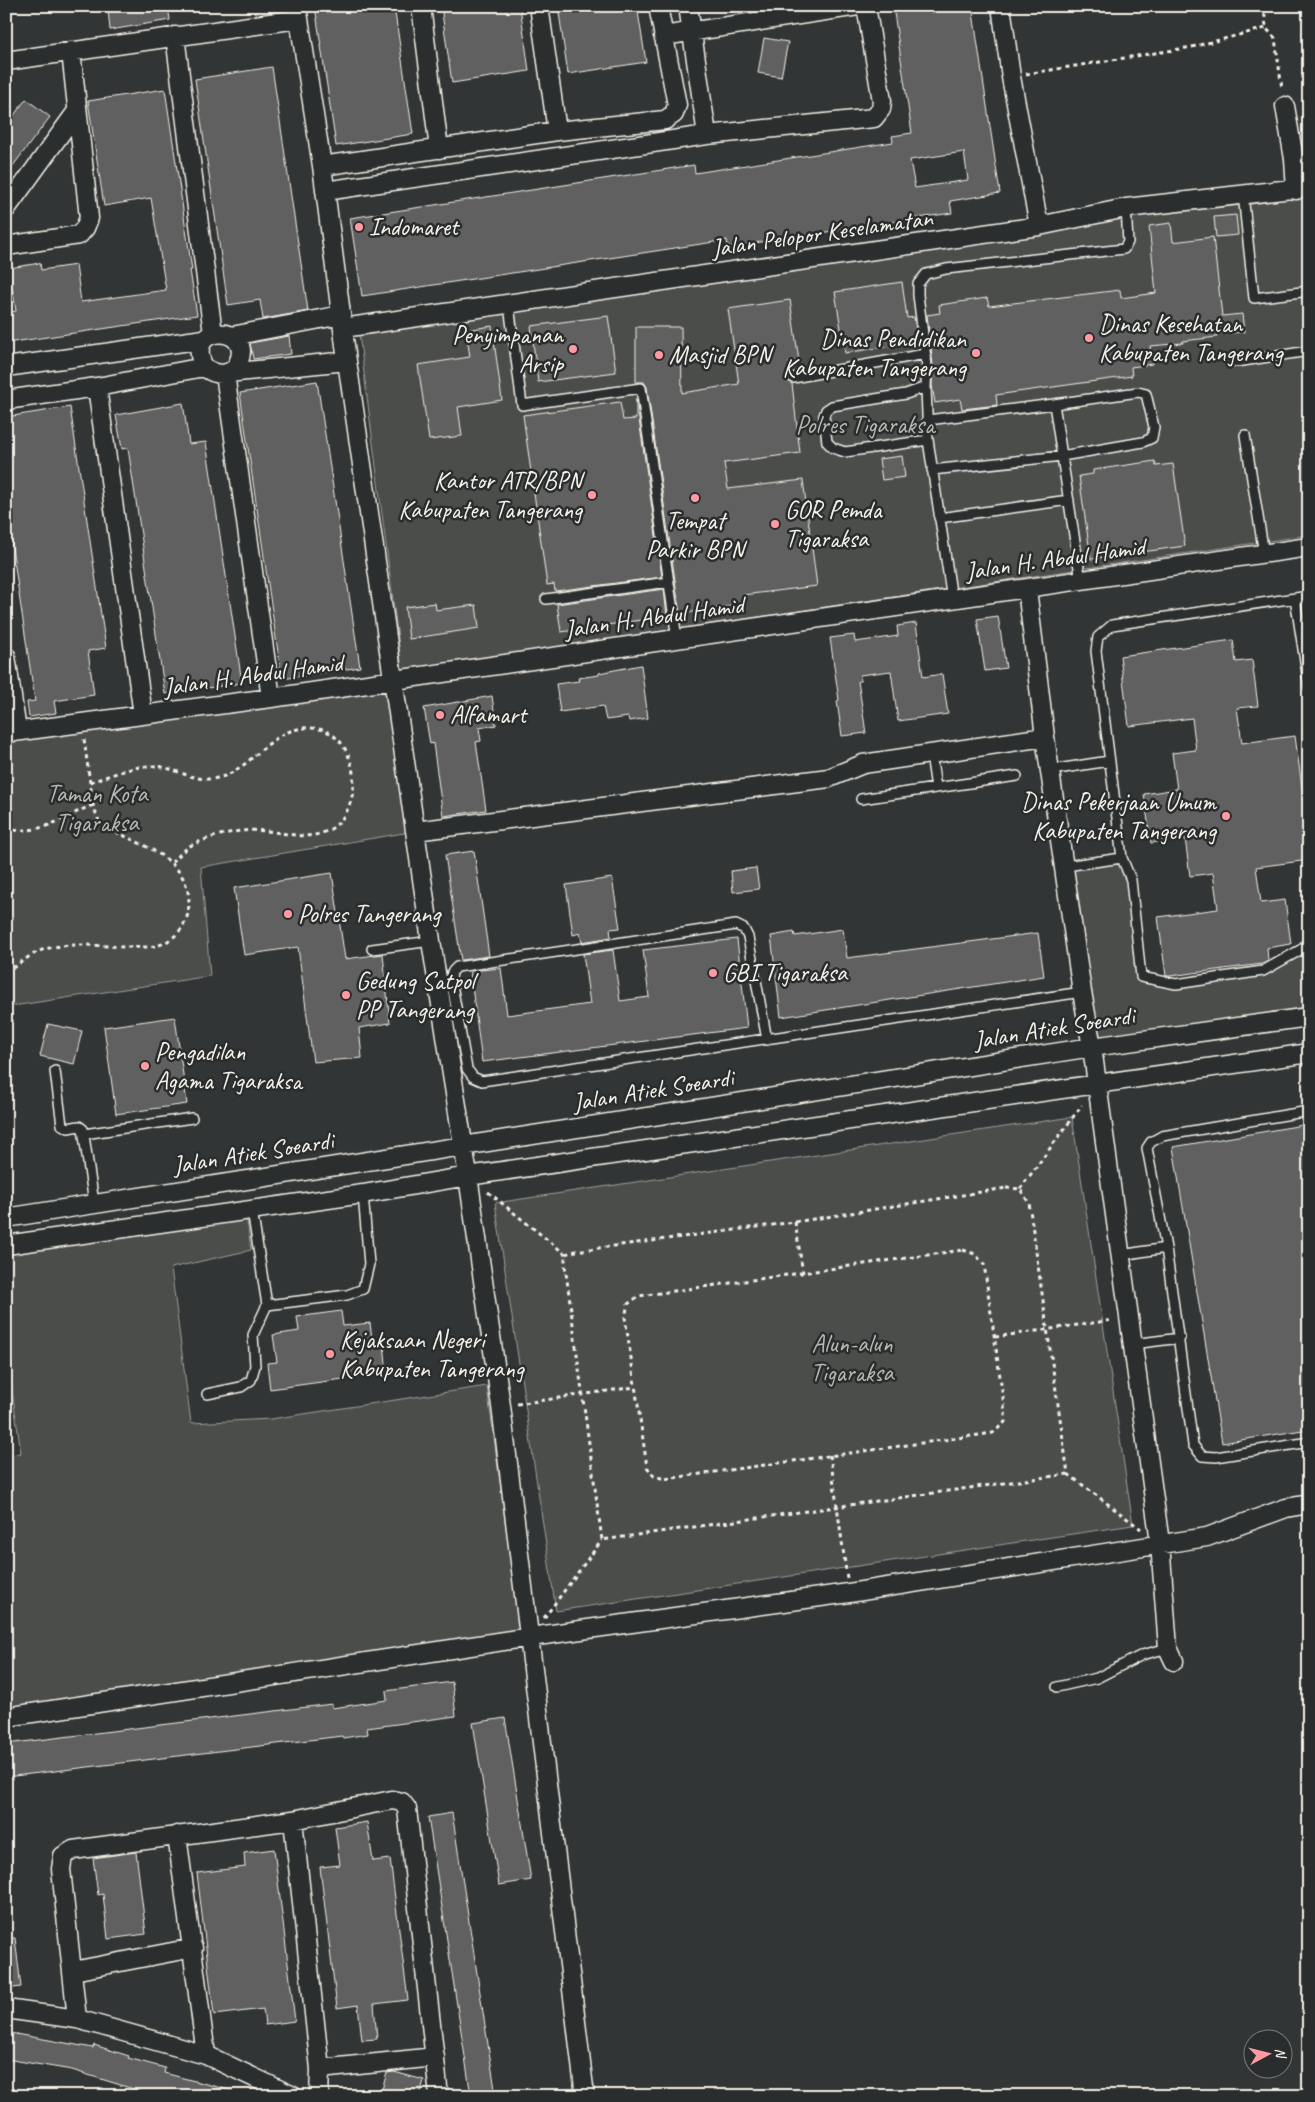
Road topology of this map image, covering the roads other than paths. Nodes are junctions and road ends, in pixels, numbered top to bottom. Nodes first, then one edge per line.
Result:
1 (421, 6) edge
2 (539, 6) edge
3 (658, 6) edge
4 (688, 6) edge
5 (858, 6) edge
6 (866, 6) edge
7 (1000, 6) edge
8 (297, 12) edge
9 (692, 31) junction
10 (175, 36) junction
11 (663, 36) junction
12 (71, 51) junction
13 (6, 62) edge
14 (1285, 106) road end
15 (77, 111) junction
16 (557, 132) junction
17 (707, 135) junction
18 (488, 141) junction
19 (439, 149) junction
20 (322, 166) junction
21 (492, 166) junction
22 (1302, 189) edge
23 (325, 191) junction
24 (1243, 194) junction
25 (1126, 208) junction
26 (6, 209) edge
27 (1039, 226) junction
28 (6, 246) edge
29 (1309, 291) edge
30 (509, 305) junction
31 (342, 321) junction
32 (209, 336) junction
33 (232, 336) junction
34 (1309, 350) edge
35 (925, 354) junction
36 (347, 360) junction
37 (1236, 362) dead end
38 (6, 367) edge
39 (204, 367) junction
40 (226, 373) junction
41 (794, 378) dead end
42 (926, 387) junction
43 (97, 388) junction
44 (6, 400) edge
45 (1054, 404) junction
46 (928, 420) junction
47 (1245, 435) dead end
48 (928, 440) junction
49 (1062, 456) junction
50 (932, 470) junction
51 (1069, 500) junction
52 (939, 518) junction
53 (1309, 547) edge
54 (1264, 554) junction
55 (668, 582) junction
56 (1082, 582) junction
57 (1027, 589) junction
58 (1309, 596) edge
59 (1295, 598) junction
60 (952, 599) junction
61 (546, 600) dead end
62 (677, 639) junction
63 (6, 656) edge
64 (393, 680) junction
65 (1309, 687) edge
66 (272, 698) junction
67 (143, 715) junction
68 (12, 732) edge
69 (1045, 737) junction
70 (931, 754) junction
71 (1108, 761) junction
72 (1051, 770) junction
73 (1017, 776) dead end
74 (936, 788) junction
75 (861, 799) dead end
76 (416, 831) junction
77 (1122, 858) junction
78 (1065, 866) junction
79 (1309, 940) edge
80 (431, 941) junction
81 (372, 949) dead end
82 (1082, 992) junction
83 (1309, 1016) edge
84 (768, 1040) junction
85 (1092, 1047) junction
86 (1309, 1053) edge
87 (55, 1071) dead end
88 (1098, 1084) junction
89 (1309, 1111) edge
90 (192, 1118) dead end
91 (84, 1134) junction
92 (463, 1145) junction
93 (468, 1176) junction
94 (363, 1194) junction
95 (94, 1203) junction
96 (252, 1210) junction
97 (6, 1218) edge
98 (6, 1245) edge
99 (1166, 1248) junction
100 (1121, 1256) junction
101 (267, 1304) junction
102 (1180, 1338) junction
103 (1133, 1344) junction
104 (207, 1394) dead end
105 (1309, 1442) edge
106 (1309, 1504) edge
107 (1160, 1543) junction
108 (530, 1637) junction
109 (1171, 1655) joint
110 (1057, 1687) dead end
111 (6, 1716) edge
112 (293, 1820) junction
113 (177, 1835) junction
114 (193, 1948) junction
115 (73, 1971) junction
116 (6, 2009) edge
117 (77, 2019) junction
118 (206, 2054) junction
119 (435, 2057) junction
120 (320, 2068) junction
121 (293, 2096) edge
122 (318, 2096) edge
123 (438, 2096) edge
124 (585, 2096) edge

1 - 19 street
2 - 16 street
3 - 11 street
4 - 9 street
5 - 9 street
6 - 17 street
7 - 27 street
8 - 10 street
8 - 20 street
9 - 11 street
9 - 17 street
10 - 12 street
10 - 32 street
11 - 16 street
12 - 13 street
12 - 15 street
14 - 22 street
15 - 26 street
15 - 28 street
16 - 18 street
17 - 21 street
18 - 19 street
18 - 21 street
19 - 20 street
20 - 23 street
21 - 23 street
22 - 24 street, Jalan Pelopor Keselamatan
23 - 31 street
24 - 25 street, Jalan Pelopor Keselamatan
24 - 29 lane
25 - 27 street, Jalan Pelopor Keselamatan
25 - 35 lane
27 - 30 street, Jalan Pelopor Keselamatan
30 - 31 street, Jalan Pelopor Keselamatan
30 - 55 lane
31 - 33 street, Jalan Pelopor Keselamatan
31 - 36 street
32 - 33 street
32 - 38 street
32 - 39 street
33 - 40 street
34 - 37 lane
35 - 41 lane
35 - 42 lane
36 - 40 street
36 - 64 street
39 - 40 street
39 - 43 street
40 - 66 street
42 - 46 lane
42 - 48 lane
43 - 44 street
43 - 67 street
45 - 46 lane
45 - 49 lane
45 - 49 lane
46 - 48 lane
47 - 54 lane
48 - 50 lane
49 - 50 lane
49 - 51 lane
50 - 52 lane
51 - 52 lane
51 - 56 lane
52 - 60 lane
53 - 54 street, Jalan H. Abdul Hamid
54 - 56 street, Jalan H. Abdul Hamid
55 - 61 lane
55 - 62 lane
56 - 57 street, Jalan H. Abdul Hamid
57 - 60 street, Jalan H. Abdul Hamid
57 - 69 street
58 - 59 lane
59 - 65 lane
59 - 71 lane
60 - 62 street, Jalan H. Abdul Hamid
62 - 64 street, Jalan H. Abdul Hamid
63 - 68 street
64 - 66 street, Jalan H. Abdul Hamid
64 - 76 street
66 - 67 street, Jalan H. Abdul Hamid
67 - 68 street, Jalan H. Abdul Hamid
69 - 70 street
69 - 72 street
70 - 74 lane
70 - 76 street
71 - 72 lane
71 - 77 lane
72 - 78 street
73 - 74 lane
74 - 75 lane
76 - 80 street
77 - 78 lane
77 - 79 lane
78 - 82 street
80 - 81 lane
80 - 92 street
82 - 84 lane
82 - 85 street
83 - 85 street, Jalan Atiek Soeardi
84 - 84 lane
85 - 88 street
85 - 92 street, Jalan Atiek Soeardi
86 - 88 street
87 - 91 lane
88 - 93 street
88 - 100 street
89 - 99 lane
90 - 91 lane
91 - 95 lane
92 - 93 street
92 - 95 street, Jalan Atiek Soeardi
93 - 94 street
93 - 108 street
94 - 96 street
94 - 101 lane
95 - 97 street, Jalan Atiek Soeardi
96 - 98 street
96 - 101 lane
99 - 100 lane
99 - 102 lane
100 - 103 street
101 - 104 lane
102 - 103 lane
102 - 105 lane
103 - 107 street
106 - 107 street
107 - 108 street
107 - 109 street
108 - 111 street
108 - 124 street
109 - 110 lane
112 - 113 street
112 - 119 street
112 - 120 street
113 - 114 street
113 - 115 street
114 - 115 street
114 - 118 street
115 - 117 street
116 - 117 street
117 - 118 street
118 - 121 street
119 - 120 street
119 - 123 street
120 - 122 street

